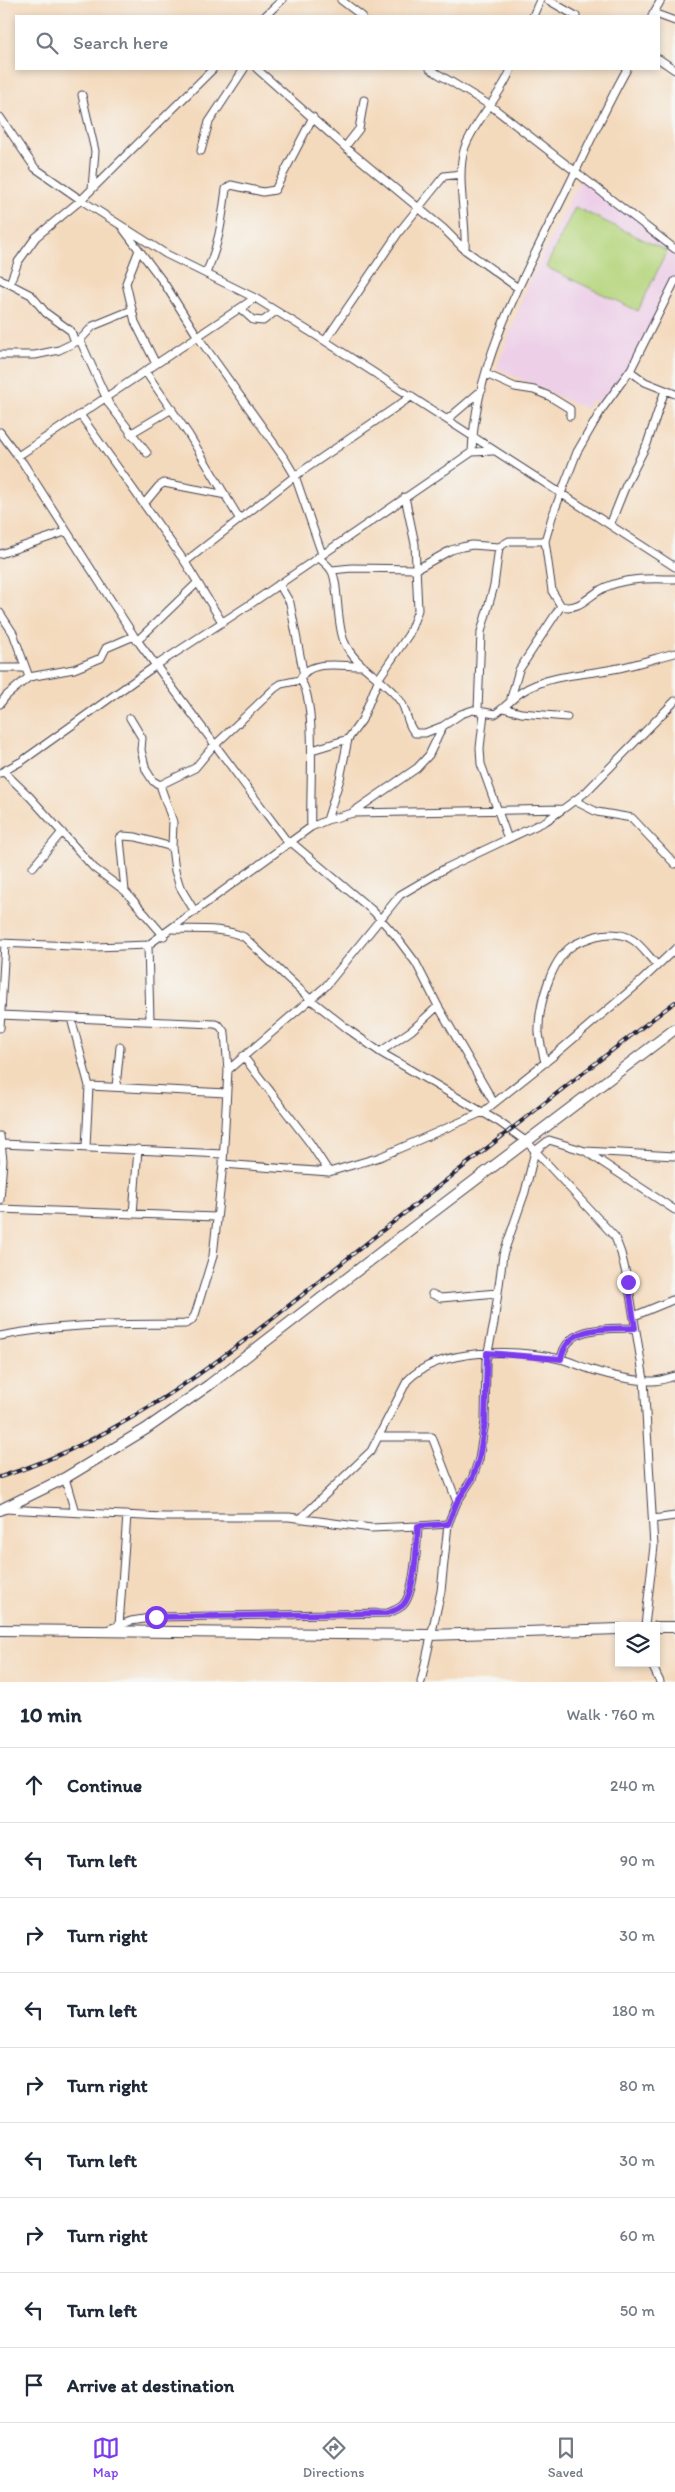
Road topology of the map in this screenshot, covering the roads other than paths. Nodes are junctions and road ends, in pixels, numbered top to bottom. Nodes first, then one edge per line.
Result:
1 (282, 0) edge
2 (342, 0) edge
3 (540, 0) edge
4 (548, 0) edge
5 (661, 0) edge
6 (266, 15) edge
7 (361, 15) edge
8 (533, 15) edge
9 (574, 15) edge
10 (653, 15) edge
11 (660, 17) edge
12 (675, 21) edge
13 (660, 60) edge
14 (212, 70) edge
15 (243, 70) edge
16 (258, 70) edge
17 (432, 70) edge
18 (511, 70) edge
19 (627, 70) edge
20 (675, 70) edge
21 (82, 96) dead end
22 (364, 100) dead end
23 (491, 106) junction
24 (0, 117) edge
25 (313, 117) junction
26 (345, 147) junction
27 (201, 151) dead end
28 (461, 174) junction
29 (575, 174) junction
30 (92, 188) junction
31 (81, 200) junction
32 (418, 207) junction
33 (120, 226) junction
34 (675, 249) edge
35 (139, 250) junction
36 (465, 250) junction
37 (206, 273) junction
38 (0, 280) edge
39 (675, 281) edge
40 (10, 283) junction
41 (518, 288) junction
42 (255, 298) junction
43 (245, 305) junction
44 (132, 310) junction
45 (275, 312) junction
46 (198, 337) junction
47 (325, 340) junction
48 (77, 341) junction
49 (0, 355) edge
50 (156, 364) junction
51 (145, 371) junction
52 (630, 371) junction
53 (486, 374) junction
54 (482, 390) junction
55 (664, 390) junction
56 (675, 394) edge
57 (106, 396) junction
58 (412, 396) junction
59 (172, 409) junction
60 (81, 416) junction
61 (570, 416) dead end
62 (448, 419) junction
63 (0, 432) edge
64 (130, 434) junction
65 (472, 435) junction
66 (493, 451) junction
67 (472, 452) junction
68 (147, 454) dead end
69 (18, 456) junction
70 (294, 476) junction
71 (562, 493) junction
72 (226, 495) junction
73 (405, 497) junction
74 (144, 504) junction
75 (239, 518) junction
76 (610, 525) junction
77 (65, 532) junction
78 (545, 541) junction
79 (499, 547) junction
80 (0, 554) edge
81 (320, 555) junction
82 (185, 562) junction
83 (675, 567) edge
84 (417, 569) junction
85 (332, 570) junction
86 (675, 579) edge
87 (197, 583) junction
88 (279, 584) junction
89 (561, 606) junction
90 (0, 613) edge
91 (222, 622) junction
92 (136, 639) junction
93 (675, 653) edge
94 (155, 666) junction
95 (362, 666) junction
96 (0, 668) edge
97 (24, 668) junction
98 (303, 671) junction
99 (29, 677) junction
100 (379, 678) junction
101 (300, 680) junction
102 (511, 698) junction
103 (675, 701) edge
104 (0, 704) edge
105 (503, 708) junction
106 (481, 711) junction
107 (567, 717) dead end
108 (130, 718) dead end
109 (443, 726) junction
110 (348, 739) junction
111 (215, 745) junction
112 (312, 750) junction
113 (2, 772) edge
114 (160, 785) junction
115 (575, 801) junction
116 (499, 810) junction
117 (563, 810) junction
118 (353, 813) junction
119 (327, 820) junction
120 (312, 827) junction
121 (62, 832) junction
122 (508, 839) junction
123 (290, 843) junction
124 (172, 847) junction
125 (675, 864) edge
126 (34, 867) dead end
127 (125, 891) junction
128 (196, 912) junction
129 (380, 918) junction
130 (172, 929) junction
131 (164, 936) junction
132 (2, 944) edge
133 (148, 945) junction
134 (675, 949) edge
135 (657, 965) junction
136 (310, 999) junction
137 (438, 1006) junction
138 (1, 1015) edge
139 (71, 1018) junction
140 (150, 1021) junction
141 (0, 1028) edge
142 (675, 1029) edge
143 (120, 1047) dead end
144 (380, 1052) junction
145 (243, 1056) junction
146 (545, 1063) junction
147 (228, 1070) junction
148 (89, 1086) junction
149 (116, 1088) junction
150 (226, 1093) junction
151 (494, 1103) junction
152 (483, 1112) junction
153 (0, 1136) edge
154 (528, 1142) junction
155 (2, 1144) junction
156 (86, 1147) junction
157 (138, 1149) junction
158 (535, 1151) junction
159 (585, 1151) junction
160 (223, 1154) junction
161 (675, 1156) edge
162 (2, 1160) edge
163 (223, 1164) junction
164 (329, 1172) junction
165 (0, 1200) edge
166 (0, 1209) edge
167 (675, 1210) edge
168 (133, 1214) junction
169 (216, 1217) junction
170 (497, 1293) junction
171 (432, 1294) dead end
172 (675, 1299) edge
173 (634, 1316) junction
174 (635, 1328) junction
175 (0, 1336) edge
176 (487, 1353) junction
177 (561, 1359) junction
178 (675, 1376) edge
179 (644, 1380) junction
180 (380, 1437) junction
181 (65, 1478) junction
182 (457, 1502) junction
183 (1, 1510) edge
184 (74, 1512) junction
185 (127, 1515) junction
186 (675, 1516) edge
187 (300, 1519) junction
188 (653, 1520) junction
189 (448, 1524) junction
190 (418, 1526) junction
191 (645, 1622) edge
192 (119, 1625) junction
193 (660, 1627) edge
194 (675, 1627) edge
195 (615, 1629) edge
196 (0, 1630) edge
197 (103, 1632) junction
198 (430, 1636) junction
199 (653, 1667) edge
200 (422, 1682) edge
201 (660, 1682) edge

1 - 6 street
2 - 7 street
3 - 8 street
4 - 9 street
5 - 10 street
11 - 12 street
13 - 20 street
14 - 30 street
15 - 27 street
16 - 25 street
17 - 23 street
18 - 23 street
19 - 29 street
21 - 30 street
22 - 26 street
23 - 28 street
23 - 29 street
24 - 31 street
25 - 26 street
25 - 37 street
26 - 32 street
28 - 32 street
28 - 36 street
29 - 34 street
29 - 41 street
30 - 31 street
31 - 33 street
31 - 40 street
32 - 36 street
32 - 47 street
33 - 35 street
33 - 37 street
35 - 44 street
35 - 46 street
36 - 41 street
37 - 42 street
38 - 40 street
39 - 52 street
40 - 48 street
41 - 53 street
42 - 43 street
42 - 45 street
43 - 45 street
43 - 46 street
44 - 48 street
44 - 50 street
45 - 47 street
46 - 50 street
46 - 70 street
47 - 58 street
48 - 49 street
48 - 57 street
50 - 51 street
51 - 57 street
51 - 59 street
52 - 55 street
52 - 71 street
53 - 54 street
53 - 61 street
54 - 62 street
54 - 65 street
55 - 56 street
55 - 76 street
57 - 60 street
57 - 64 street
58 - 62 street
58 - 70 street
59 - 64 street
59 - 72 street
60 - 69 street
60 - 74 street
62 - 65 street
63 - 69 street
64 - 68 street
65 - 66 street
65 - 67 street
66 - 67 street
66 - 71 street
67 - 73 street
69 - 77 street
70 - 75 street
70 - 81 street
71 - 76 street
71 - 78 street
72 - 74 street
72 - 75 street
73 - 81 street
73 - 84 street
74 - 82 street
75 - 82 street
76 - 83 street
77 - 80 street
77 - 92 street
78 - 79 street
78 - 89 street
79 - 84 street
79 - 106 street
81 - 85 street
81 - 88 street
82 - 87 street
84 - 85 street
84 - 100 street
85 - 95 street
86 - 89 street
87 - 91 street
87 - 92 street
88 - 91 street
88 - 98 street
89 - 102 street
90 - 97 street
91 - 94 street
92 - 94 street
92 - 99 street
93 - 102 street
94 - 111 street
94 - 113 street
95 - 98 street
95 - 100 street
96 - 97 street
97 - 99 street
98 - 101 street
99 - 104 street
100 - 109 street
100 - 110 street
101 - 111 street
101 - 112 street
102 - 105 street
103 - 115 street
105 - 106 street
105 - 107 street
106 - 109 street
106 - 116 street
108 - 114 street
109 - 118 street
110 - 112 street
110 - 119 street
111 - 114 street
111 - 123 street
112 - 120 street
113 - 121 street
114 - 124 street
115 - 117 street
115 - 125 street
116 - 117 street
116 - 118 street
116 - 122 street
117 - 122 street
118 - 119 street
119 - 120 street
120 - 123 street
121 - 126 street
121 - 127 street
122 - 129 street
123 - 128 street
123 - 129 street
124 - 127 street
124 - 128 street
127 - 131 street
128 - 130 street
129 - 136 street
129 - 137 street
130 - 131 street
130 - 136 street
131 - 133 street
132 - 133 street
132 - 138 street
133 - 140 street
134 - 135 street
135 - 146 street
135 - 146 street
136 - 144 street
136 - 145 street
137 - 144 street
137 - 151 street
138 - 139 street
138 - 141 street
139 - 140 street
139 - 148 street
140 - 147 street
142 - 154 street
143 - 149 street
144 - 152 street
145 - 147 street
145 - 164 street
146 - 151 street
147 - 150 street
148 - 149 street
148 - 156 street
149 - 150 street
150 - 160 street
151 - 152 street
152 - 154 street
152 - 164 street
153 - 155 street
154 - 158 street
154 - 181 street
155 - 156 street
155 - 162 street
156 - 157 street
157 - 160 street
157 - 168 street
158 - 159 street
158 - 170 street
158 - 173 street
159 - 161 street
159 - 167 street
160 - 163 street
162 - 165 street
163 - 164 street
163 - 169 street
166 - 168 street
168 - 169 street
169 - 175 street
170 - 171 street
170 - 176 street
172 - 173 street
173 - 174 street
174 - 177 street
174 - 179 street
176 - 177 street
176 - 180 street
176 - 182 street
177 - 179 street
178 - 179 street
179 - 188 street
180 - 182 street
180 - 187 street
181 - 183 street
181 - 184 street
182 - 189 street
183 - 184 street
184 - 185 street
185 - 187 street
185 - 192 street
186 - 188 street
187 - 190 street
188 - 191 street
189 - 190 street
189 - 198 street
190 - 192 street
192 - 197 street
193 - 194 street
195 - 198 street
196 - 197 street
197 - 198 street
198 - 200 street
199 - 201 street

